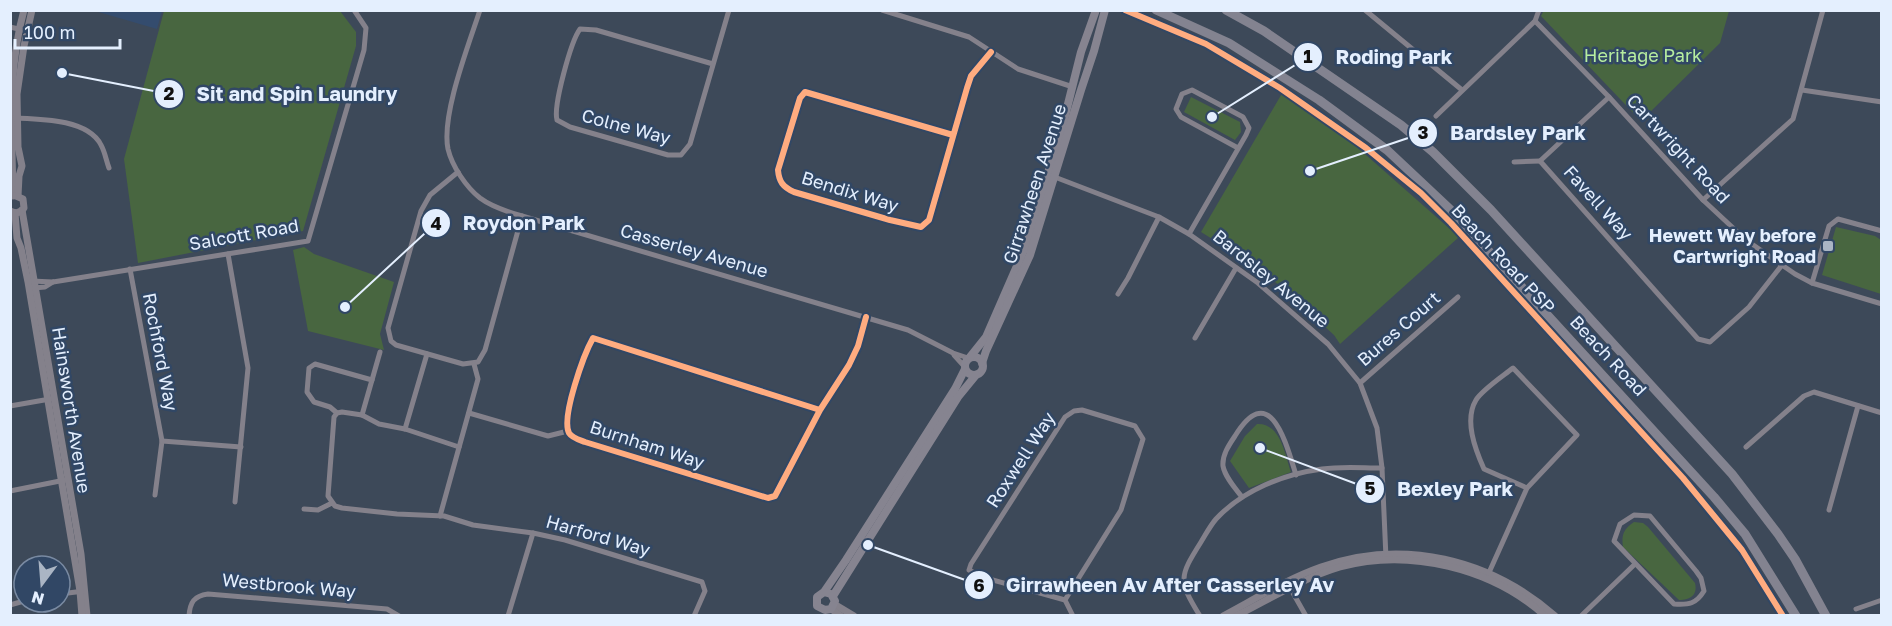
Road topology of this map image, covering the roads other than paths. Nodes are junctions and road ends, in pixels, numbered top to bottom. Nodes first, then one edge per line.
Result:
1 (24, 10) edge
2 (32, 10) edge
3 (354, 10) edge
4 (480, 10) edge
5 (729, 10) edge
6 (882, 10) edge
7 (1096, 10) edge
8 (1105, 10) edge
9 (1156, 10) edge
10 (1226, 10) edge
11 (1365, 10) edge
12 (1539, 10) edge
13 (1824, 10) edge
14 (1535, 21) junction
15 (10, 27) edge
16 (23, 30) junction
17 (991, 52) junction
18 (713, 64) junction
19 (1077, 88) junction
20 (1462, 90) junction
21 (1802, 90) junction
22 (1609, 97) junction
23 (1881, 102) edge
24 (1436, 116) dead end
25 (15, 118) edge
26 (953, 135) junction
27 (1238, 148) junction
28 (1540, 161) junction
29 (1514, 162) dead end
30 (109, 168) dead end
31 (458, 172) junction
32 (1051, 176) junction
33 (14, 196) edge
34 (1703, 200) junction
35 (16, 212) edge
36 (522, 216) junction
37 (1159, 218) junction
38 (1881, 231) edge
39 (1189, 234) junction
40 (228, 254) junction
41 (1782, 265) junction
42 (1236, 267) junction
43 (130, 269) junction
44 (1812, 283) junction
45 (32, 285) junction
46 (1118, 294) dead end
47 (1458, 297) dead end
48 (1881, 304) edge
49 (866, 317) junction
50 (1195, 338) dead end
51 (380, 352) dead end
52 (427, 354) junction
53 (967, 362) junction
54 (982, 363) junction
55 (474, 364) junction
56 (976, 375) junction
57 (372, 380) junction
58 (1360, 383) junction
59 (51, 399) junction
60 (1858, 405) junction
61 (10, 406) edge
62 (820, 410) junction
63 (336, 412) junction
64 (469, 413) junction
65 (1881, 413) edge
66 (362, 415) junction
67 (405, 429) junction
68 (568, 431) junction
69 (162, 441) junction
70 (241, 447) junction
71 (459, 447) junction
72 (1746, 447) dead end
73 (1382, 468) junction
74 (1296, 475) junction
75 (64, 480) junction
76 (1527, 488) junction
77 (10, 491) edge
78 (155, 495) dead end
79 (1242, 497) junction
80 (235, 502) dead end
81 (332, 503) junction
82 (304, 509) dead end
83 (1829, 510) dead end
84 (440, 516) junction
85 (533, 533) junction
86 (1386, 558) junction
87 (1635, 564) junction
88 (1488, 575) junction
89 (1289, 585) junction
90 (1812, 589) junction
91 (83, 591) junction
92 (72, 592) edge
93 (824, 592) junction
94 (816, 600) junction
95 (1065, 600) junction
96 (1881, 600) edge
97 (830, 607) edge
98 (1856, 609) dead end
99 (82, 615) edge
100 (87, 615) edge
101 (189, 615) edge
102 (399, 615) edge
103 (508, 615) edge
104 (694, 615) edge
105 (812, 615) edge
106 (842, 615) edge
107 (854, 615) edge
108 (1073, 615) edge
109 (1200, 615) edge
110 (1223, 615) edge
111 (1236, 615) edge
112 (1306, 615) edge
113 (1545, 615) edge
114 (1555, 615) edge
115 (1581, 615) edge
116 (1796, 615) edge
117 (1820, 615) edge
118 (1826, 615) edge

1 - 16 street
2 - 16 street
3 - 40 street, Salcott Road
4 - 31 street, Casserley Avenue
5 - 18 street, Colne Way
6 - 17 street
7 - 19 main road, Girrawheen Avenue
8 - 19 main road, Girrawheen Avenue
9 - 116 main road, Beach Road
10 - 90 main road, Beach Road
11 - 20 street
12 - 14 street
13 - 21 street
14 - 20 street
14 - 22 street, Cartwright Road
15 - 16 street
16 - 25 street
17 - 19 street
17 - 26 street, Bendix Way
18 - 18 street, Colne Way
19 - 32 main road, Girrawheen Avenue
20 - 24 street
21 - 23 street
21 - 34 street
22 - 28 street, Favell Way
22 - 34 street, Cartwright Road
25 - 30 street
25 - 33 street
26 - 26 street, Bendix Way
27 - 27 street
27 - 39 street
28 - 29 street, Favell Way
28 - 41 street, Favell Way
31 - 36 street, Casserley Avenue
31 - 52 street
32 - 37 street, Bardsley Avenue
32 - 53 main road, Girrawheen Avenue
32 - 54 main road, Girrawheen Avenue
33 - 35 street, Hainsworth Avenue
34 - 41 street, Cartwright Road
35 - 45 street, Hainsworth Avenue
36 - 49 street, Casserley Avenue
36 - 55 street
37 - 39 street, Bardsley Avenue
37 - 46 street
38 - 44 street
39 - 42 street, Bardsley Avenue
40 - 43 street, Salcott Road
40 - 70 street
41 - 44 street, Cartwright Road
42 - 50 street
42 - 58 street, Bardsley Avenue
43 - 45 street, Salcott Road
43 - 69 street, Rochford Way
44 - 48 street, Cartwright Road
45 - 59 street, Hainsworth Avenue
47 - 58 street, Bures Court
49 - 53 street, Casserley Avenue
49 - 62 street, Burnham Way
51 - 57 street
52 - 55 street
52 - 67 street
53 - 54 main road
53 - 56 main road
53 - 93 main road, Girrawheen Avenue
54 - 56 main road, Girrawheen Avenue
55 - 64 street
56 - 97 main road, Girrawheen Avenue
57 - 63 street
57 - 66 street
58 - 73 street, Bardsley Avenue
59 - 61 street
59 - 75 street, Hainsworth Avenue
60 - 65 street
60 - 72 street
60 - 83 street
62 - 68 street, Burnham Way
62 - 68 street, Burnham Way
63 - 66 street
63 - 81 street
64 - 68 street
64 - 71 street
66 - 67 street
67 - 71 street
69 - 70 street
69 - 78 street, Rochford Way
70 - 80 street
71 - 84 street
73 - 74 street
73 - 86 street, Bardsley Avenue
74 - 79 street
74 - 79 street
75 - 77 street
75 - 91 street, Hainsworth Avenue
76 - 76 street
76 - 88 street
79 - 109 street
81 - 82 street
81 - 84 street
84 - 85 street
85 - 103 street, Harford Way
85 - 104 street, Harford Way
86 - 88 street
86 - 89 street
87 - 87 street
87 - 115 street
88 - 113 street
88 - 114 street
89 - 110 street
89 - 111 street
89 - 112 street
90 - 117 street
90 - 118 main road, Beach Road
91 - 92 street
91 - 99 street, Hainsworth Avenue
91 - 100 street, Hainsworth Avenue
93 - 94 main road, Girrawheen Avenue
93 - 97 main road
94 - 97 main road
94 - 105 main road
95 - 95 street, Roxwell Way
95 - 108 street
96 - 98 street
97 - 106 street
97 - 107 street
101 - 102 street, Westbrook Way

